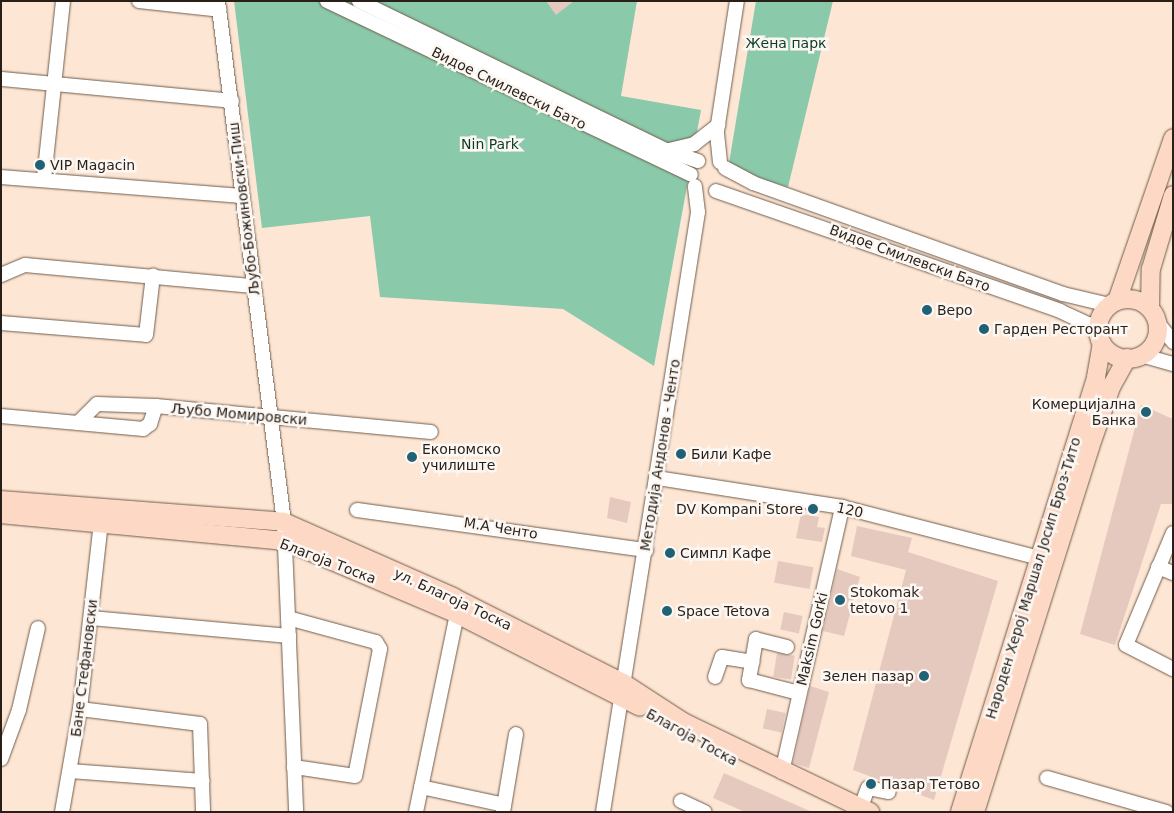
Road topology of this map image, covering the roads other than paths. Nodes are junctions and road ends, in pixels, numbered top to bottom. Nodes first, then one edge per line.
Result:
1 (63, 1) edge
2 (139, 1) edge
3 (327, 1) edge
4 (359, 1) edge
5 (736, 1) edge
6 (182, 3) edge
7 (219, 6) edge
8 (1, 79) edge
9 (56, 84) junction
10 (232, 101) junction
11 (717, 128) junction
12 (1173, 138) edge
13 (666, 150) junction
14 (701, 160) junction
15 (722, 165) junction
16 (1, 177) edge
17 (17, 179) junction
18 (44, 179) junction
19 (693, 181) junction
20 (1, 183) edge
21 (714, 192) junction
22 (1173, 195) edge
23 (242, 196) junction
24 (698, 212) junction
25 (1, 275) edge
26 (153, 275) junction
27 (253, 286) junction
28 (1113, 303) junction
29 (1153, 315) junction
30 (1, 322) edge
31 (1101, 339) junction
32 (1173, 342) edge
33 (1134, 357) junction
34 (1173, 364) edge
35 (156, 406) junction
36 (1, 416) edge
37 (271, 417) junction
38 (78, 423) junction
39 (431, 432) dead end
40 (658, 478) junction
41 (1, 500) edge
42 (842, 507) junction
43 (357, 510) dead end
44 (1, 514) edge
45 (284, 522) junction
46 (101, 523) junction
47 (1173, 533) edge
48 (284, 541) junction
49 (646, 550) junction
50 (1039, 558) junction
51 (1158, 567) junction
52 (1173, 573) edge
53 (457, 614) junction
54 (91, 618) junction
55 (288, 618) junction
56 (38, 628) dead end
57 (289, 636) junction
58 (787, 646) dead end
59 (753, 662) junction
60 (1173, 669) edge
61 (715, 677) dead end
62 (622, 690) junction
63 (799, 693) junction
64 (80, 709) junction
65 (516, 734) dead end
66 (1, 759) edge
67 (294, 767) junction
68 (70, 771) junction
69 (782, 772) junction
70 (1047, 778) dead end
71 (203, 781) junction
72 (421, 787) junction
73 (889, 792) dead end
74 (681, 801) dead end
75 (504, 808) edge
76 (866, 809) edge
77 (62, 812) edge
78 (203, 812) edge
79 (296, 812) edge
80 (416, 812) edge
81 (603, 812) edge
82 (705, 812) edge
83 (842, 812) edge
84 (960, 812) edge
85 (975, 812) edge
86 (1166, 812) edge

1 - 9 street
2 - 6 street
3 - 19 street, Видое Смилевски Бато
4 - 13 street, Видое Смилевски Бато
5 - 11 street
6 - 7 street
7 - 10 street, Љубо-Божиновски-Пиш
8 - 9 street
9 - 10 street
9 - 18 street
10 - 23 street, Љубо-Божиновски-Пиш
11 - 13 street
11 - 14 street
11 - 15 street
12 - 28 main road, Народен Херој Маршал Јосип Броз-Тито
13 - 14 street, Видое Смилевски Бато
14 - 15 street, Видое Смилевски Бато
14 - 19 street
15 - 21 street, Методија Андонов - Ченто
15 - 28 street, Видое Смилевски Бато
16 - 17 street
17 - 18 street
17 - 20 street
18 - 23 street
19 - 21 street, Видое Смилевски Бато
19 - 24 street, Методија Андонов - Ченто
21 - 24 street, Методија Андонов - Ченто
21 - 31 street, Видое Смилевски Бато
22 - 29 main road, Народен Херој Маршал Јосип Броз-Тито
23 - 27 street, Љубо-Божиновски-Пиш
24 - 40 street, Методија Андонов - Ченто
25 - 26 street
26 - 27 street
26 - 30 street
27 - 37 street, Љубо-Божиновски-Пиш
28 - 29 main road
28 - 31 main road, Народен Херој Маршал Јосип Броз-Тито
29 - 32 street
29 - 33 main road, Народен Херој Маршал Јосип Броз-Тито
31 - 33 main road
31 - 50 main road, Народен Херој Маршал Јосип Броз-Тито
33 - 34 street
33 - 85 main road, Народен Херој Маршал Јосип Броз-Тито
35 - 37 street, Љубо Момировски
35 - 38 street
35 - 38 street, Љубо Момировски
36 - 38 street, Љубо Момировски
37 - 39 street, Љубо Момировски
37 - 45 street, Љубо-Божиновски-Пиш
40 - 42 street, 120
40 - 49 street, Методија Андонов - Ченто
41 - 45 main road, ул. Благоја Тоска
42 - 50 street, 120
42 - 63 street, Maksim Gorki
43 - 49 street, М.А Ченто
44 - 46 main road, Благоја Тоска
45 - 48 street, Љубо-Божиновски-Пиш
45 - 62 main road, ул. Благоја Тоска
46 - 48 main road, Благоја Тоска
46 - 54 street, Бане Стефановски
47 - 51 street
48 - 53 main road, Благоја Тоска
48 - 55 street, Љубо-Божиновски-Пиш
49 - 62 street, Методија Андонов - Ченто
50 - 84 main road, Народен Херој Маршал Јосип Броз-Тито
51 - 52 street
51 - 60 street
53 - 62 main road, Благоја Тоска
53 - 72 street
54 - 57 street
54 - 64 street, Бане Стефановски
55 - 57 street, Љубо-Божиновски-Пиш
55 - 67 street
56 - 66 street
57 - 67 street, Љубо-Божиновски-Пиш
58 - 59 street
59 - 61 street
59 - 63 street
62 - 69 main road, ул. Благоја Тоска
62 - 81 street, Методија Андонов - Ченто
62 - 83 main road, Благоја Тоска
63 - 69 street, Maksim Gorki
64 - 68 street, Бане Стефановски
64 - 71 street
65 - 75 street
67 - 79 street, Љубо-Божиновски-Пиш
68 - 71 street
68 - 77 street, Бане Стефановски
69 - 76 main road, ул. Благоја Тоска
70 - 86 street
71 - 78 street
72 - 75 street
72 - 80 street
73 - 76 street
74 - 82 street

